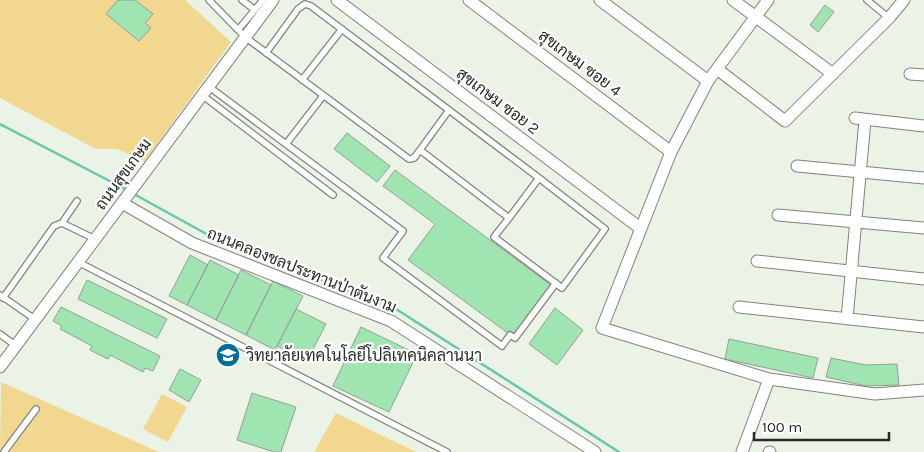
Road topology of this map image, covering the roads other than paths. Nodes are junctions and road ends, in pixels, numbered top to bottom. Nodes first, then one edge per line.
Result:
1 (210, 0) edge
2 (242, 0) edge
3 (263, 0) edge
4 (272, 0) edge
5 (337, 0) edge
6 (469, 0) edge
7 (600, 0) edge
8 (733, 0) edge
9 (768, 0) edge
10 (868, 0) edge
11 (904, 0) edge
12 (255, 10) junction
13 (756, 17) junction
14 (889, 18) junction
15 (342, 29) junction
16 (242, 33) junction
17 (266, 53) junction
18 (717, 69) junction
19 (833, 74) junction
20 (910, 74) dead end
21 (924, 76) edge
22 (302, 80) junction
23 (708, 81) junction
24 (205, 90) junction
25 (324, 96) junction
26 (449, 110) junction
27 (924, 126) edge
28 (286, 144) junction
29 (420, 150) junction
30 (671, 152) junction
31 (797, 166) dead end
32 (860, 172) junction
33 (539, 178) junction
34 (924, 178) edge
35 (333, 195) dead end
36 (77, 201) dead end
37 (122, 203) junction
38 (778, 215) dead end
39 (509, 218) junction
40 (856, 222) junction
41 (62, 223) junction
42 (640, 228) junction
43 (924, 228) edge
44 (95, 239) junction
45 (757, 261) dead end
46 (78, 262) junction
47 (852, 271) junction
48 (924, 278) edge
49 (556, 283) junction
50 (2, 296) edge
51 (738, 307) dead end
52 (847, 319) junction
53 (36, 320) junction
54 (924, 327) edge
55 (0, 334) edge
56 (16, 346) junction
57 (0, 367) edge
58 (769, 379) junction
59 (924, 390) edge
60 (36, 409) dead end
61 (4, 452) edge
62 (447, 452) edge
63 (595, 452) edge
64 (742, 452) edge

1 - 16 lane
2 - 12 lane
3 - 12 lane
4 - 16 street, ถนนสุขเกษม
5 - 42 street, สุขเกษม ซอย 2
6 - 30 street, สุขเกษม ซอย 4
7 - 23 street
8 - 13 street
9 - 13 street
10 - 14 lane
11 - 14 street
12 - 16 lane
13 - 18 street
13 - 19 street
14 - 19 street
15 - 17 lane
15 - 22 lane
15 - 26 lane
16 - 17 lane
16 - 24 street, ถนนสุขเกษม
17 - 22 lane
18 - 19 street
18 - 23 street
20 - 21 street
22 - 25 lane
23 - 30 street
24 - 28 lane
24 - 35 lane
24 - 37 street, ถนนสุขเกษม
25 - 28 lane
25 - 29 lane
26 - 29 lane
26 - 33 lane
27 - 32 street
28 - 49 lane
29 - 39 lane
30 - 42 street
31 - 32 street
32 - 34 street
32 - 40 street
33 - 39 lane
33 - 49 lane
36 - 41 lane
37 - 44 street, ถนนสุขเกษม
37 - 63 street, ถนนคลองชลประทานป่าตันงาม
38 - 40 street
39 - 49 lane
40 - 43 street
40 - 47 street
41 - 44 lane
41 - 50 lane
42 - 58 street
44 - 46 street, ถนนสุขเกษม
45 - 47 street
46 - 53 street, ถนนสุขเกษม
46 - 62 lane
47 - 48 street
47 - 52 street
50 - 53 lane
51 - 52 street
52 - 54 street
53 - 56 street, ถนนสุขเกษม
55 - 56 lane
56 - 57 street, ถนนสุขเกษม
58 - 59 street
58 - 64 street
60 - 61 lane

